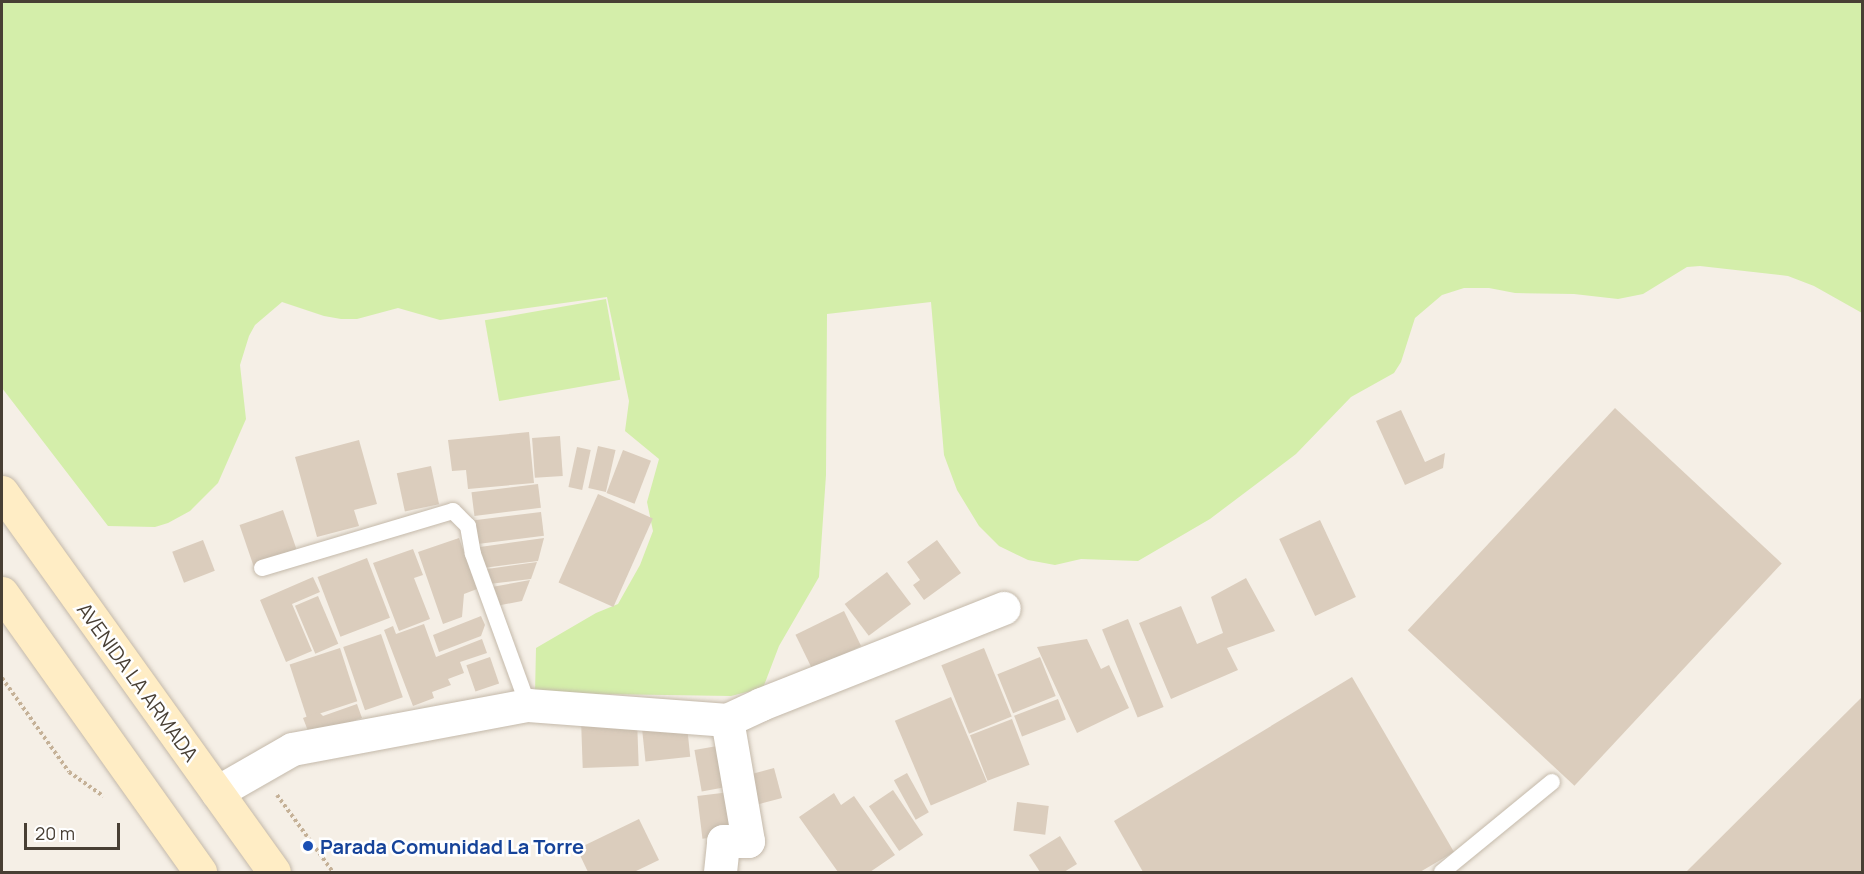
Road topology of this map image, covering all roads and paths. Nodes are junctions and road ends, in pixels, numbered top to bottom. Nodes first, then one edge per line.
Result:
1 (2, 492) edge
2 (262, 568) dead end
3 (2, 593) edge
4 (1004, 608) dead end
5 (2, 678) edge
6 (528, 705) junction
7 (727, 720) junction
8 (69, 772) dead end
9 (251, 773) junction
10 (1552, 782) dead end
11 (217, 792) junction
12 (200, 873) edge
13 (274, 873) edge
14 (333, 873) edge
15 (720, 873) edge
16 (1442, 873) edge

1 - 11 main road, AVENIDA LA ARMADA
2 - 6 lane
3 - 12 main road
4 - 7 street
5 - 8 path
6 - 7 street
6 - 9 street
7 - 15 street
9 - 11 street
9 - 14 path
10 - 16 lane
11 - 13 main road, AVENIDA LA ARMADA

